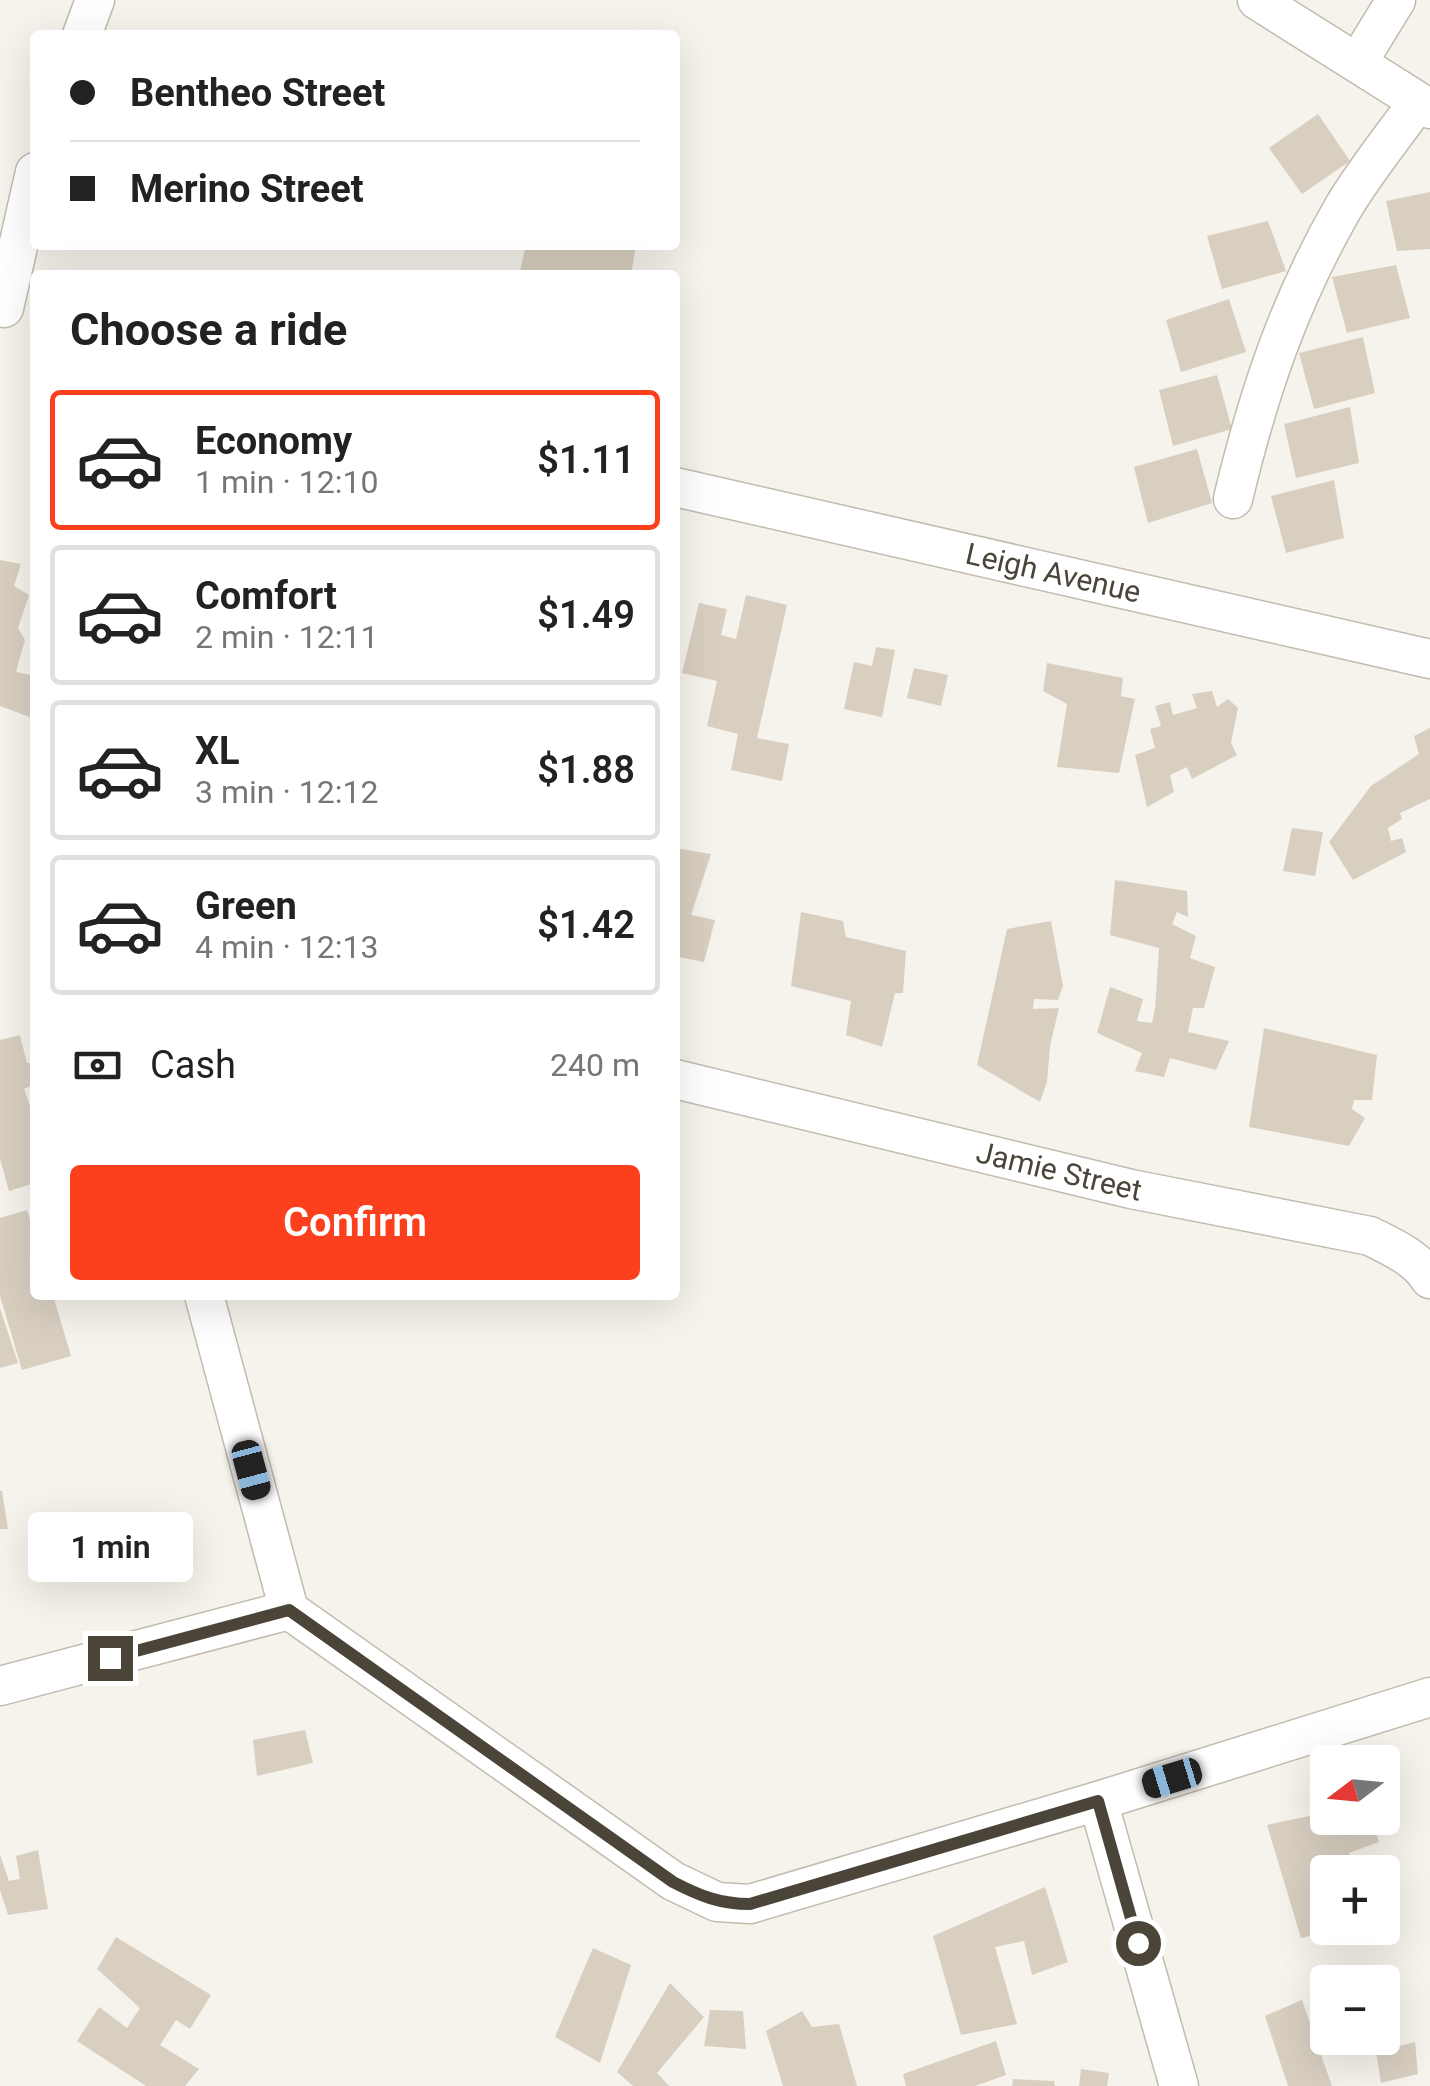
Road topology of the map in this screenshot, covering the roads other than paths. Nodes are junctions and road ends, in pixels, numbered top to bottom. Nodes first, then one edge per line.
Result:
1 (95, 0) edge
2 (1256, 0) edge
3 (1396, 0) edge
4 (84, 30) edge
5 (1358, 62) junction
6 (1424, 105) edge
7 (30, 204) edge
8 (13, 311) edge
9 (680, 488) edge
10 (1232, 499) dead end
11 (1430, 659) edge
12 (680, 1080) edge
13 (1430, 1279) edge
14 (205, 1300) edge
15 (289, 1610) junction
16 (0, 1686) edge
17 (1430, 1696) edge
18 (1098, 1801) junction
19 (1178, 2086) edge

1 - 4 street
2 - 5 street
3 - 5 street
5 - 6 street
6 - 10 street
7 - 8 street
9 - 11 street, Leigh Avenue
12 - 13 street, Jamie Street
14 - 15 street
15 - 16 street
15 - 18 street
17 - 18 street
18 - 19 street

